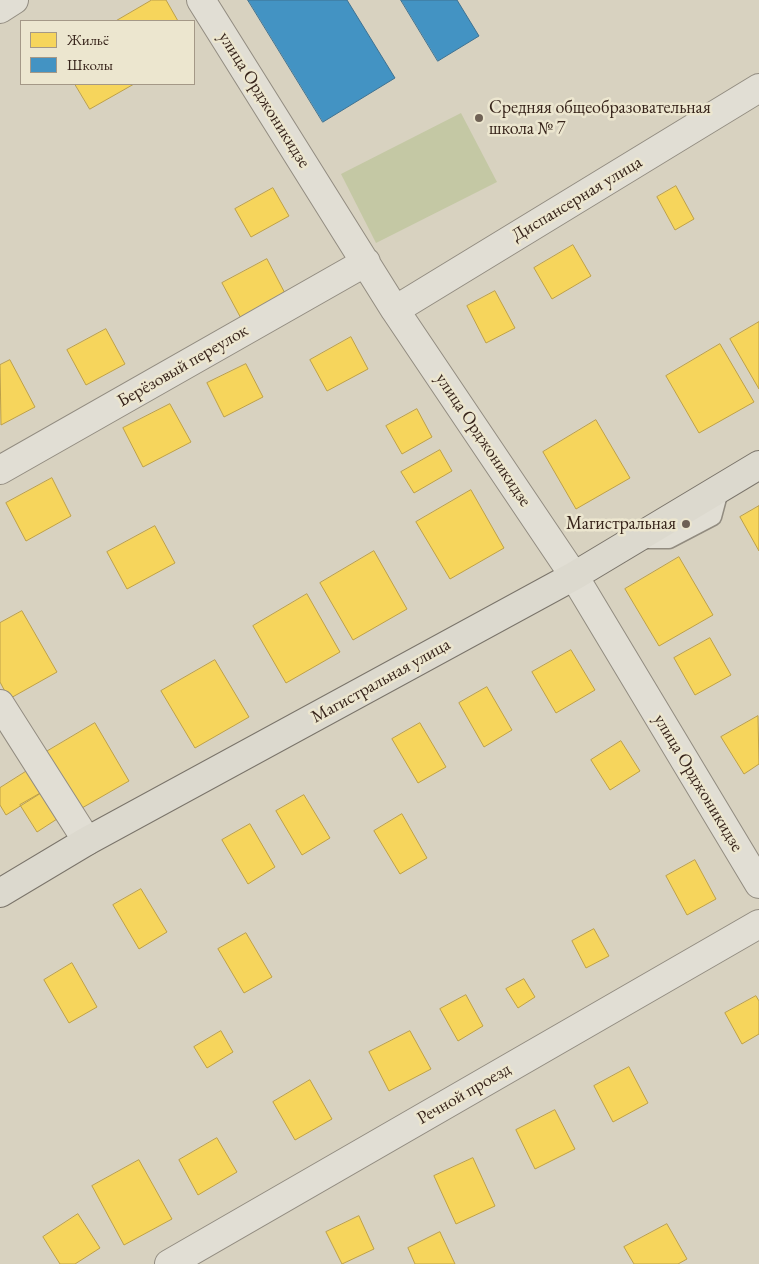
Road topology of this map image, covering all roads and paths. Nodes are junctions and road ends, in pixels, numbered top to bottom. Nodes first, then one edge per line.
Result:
1 (14, 0) edge
2 (201, 0) edge
3 (0, 9) edge
4 (759, 88) edge
5 (366, 262) junction
6 (395, 310) junction
7 (759, 465) edge
8 (0, 470) edge
9 (574, 576) junction
10 (0, 704) edge
11 (87, 841) junction
12 (759, 884) edge
13 (0, 893) edge
14 (759, 924) edge
15 (169, 1264) edge

1 - 3 street
2 - 5 street, улица Орджоникидзе
4 - 6 street, Диспансерная улица
5 - 6 street, улица Орджоникидзе
5 - 8 street, Берёзовый переулок
6 - 9 street, улица Орджоникидзе
7 - 9 main road, Магистральная улица
9 - 11 main road, Магистральная улица
9 - 12 street, улица Орджоникидзе
10 - 11 street
11 - 13 main road, Магистральная улица
14 - 15 street, Речной проезд

